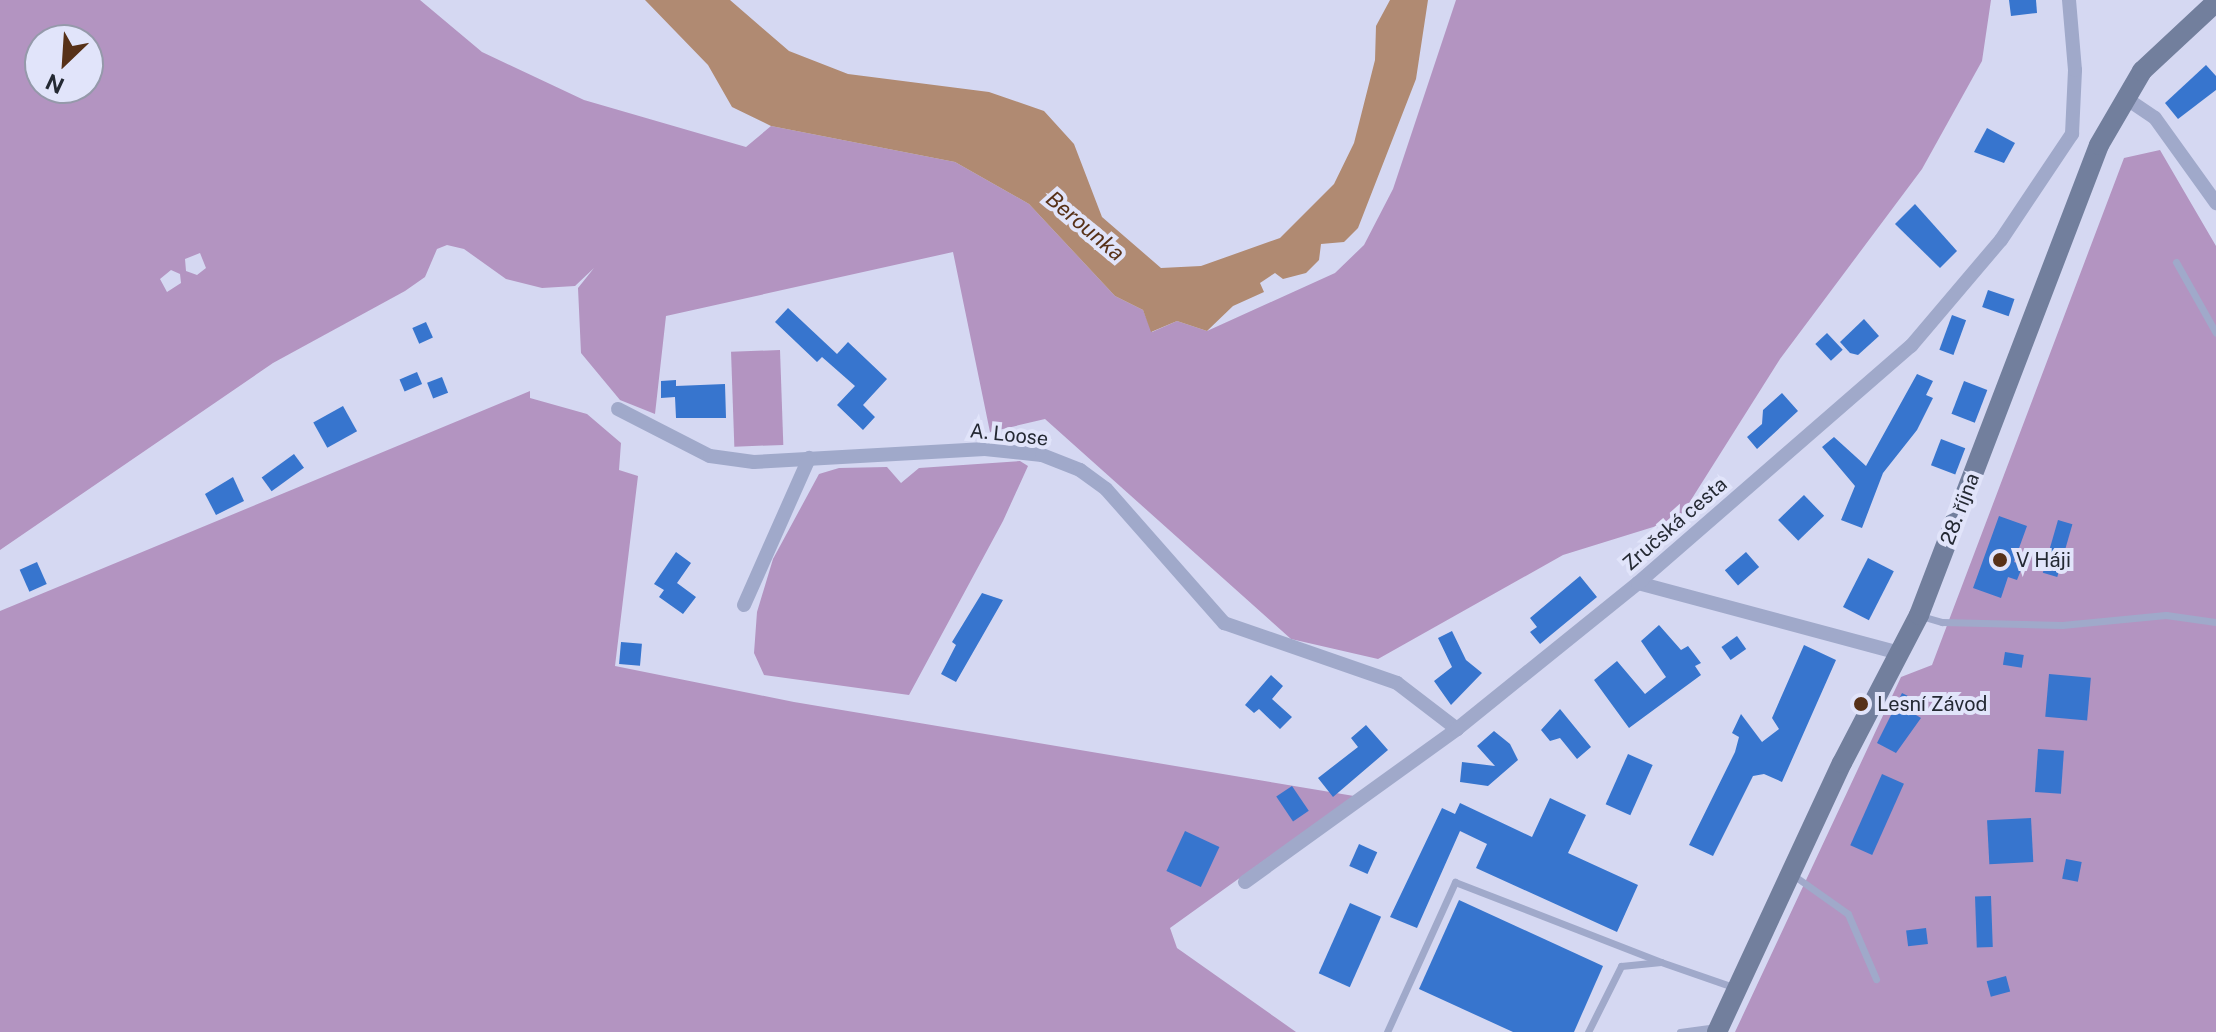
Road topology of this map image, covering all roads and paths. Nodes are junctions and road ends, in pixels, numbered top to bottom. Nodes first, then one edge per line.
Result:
1 (2069, 0) edge
2 (2216, 2) edge
3 (2124, 97) junction
4 (2072, 134) junction
5 (2099, 145) junction
6 (2216, 203) edge
7 (2176, 262) dead end
8 (2216, 333) edge
9 (618, 409) dead end
10 (809, 458) junction
11 (1638, 583) junction
12 (744, 605) dead end
13 (1919, 615) junction
14 (2216, 622) edge
15 (1899, 653) junction
16 (1457, 729) junction
17 (1790, 873) junction
18 (1245, 882) dead end
19 (1661, 962) junction
20 (1876, 979) dead end
21 (1737, 988) junction
22 (1718, 1029) edge
23 (1387, 1032) edge
24 (1588, 1032) edge
25 (1680, 1032) edge

1 - 4 street
2 - 3 main road, 28. října
3 - 5 main road, 28. října
3 - 6 street
4 - 5 street
4 - 11 street, Zručská cesta
5 - 13 main road, 28. října
7 - 8 lane
9 - 10 street, A. Loose
10 - 12 street
10 - 16 street, A. Loose
11 - 15 street
11 - 16 street, Zručská cesta
13 - 14 lane
13 - 15 main road, 28. října
15 - 17 main road, 28. října
16 - 18 street, Zručská cesta
17 - 20 lane
17 - 21 main road, 28. října
19 - 21 lane
19 - 23 lane
19 - 24 lane
21 - 22 main road, 28. října
22 - 25 lane

